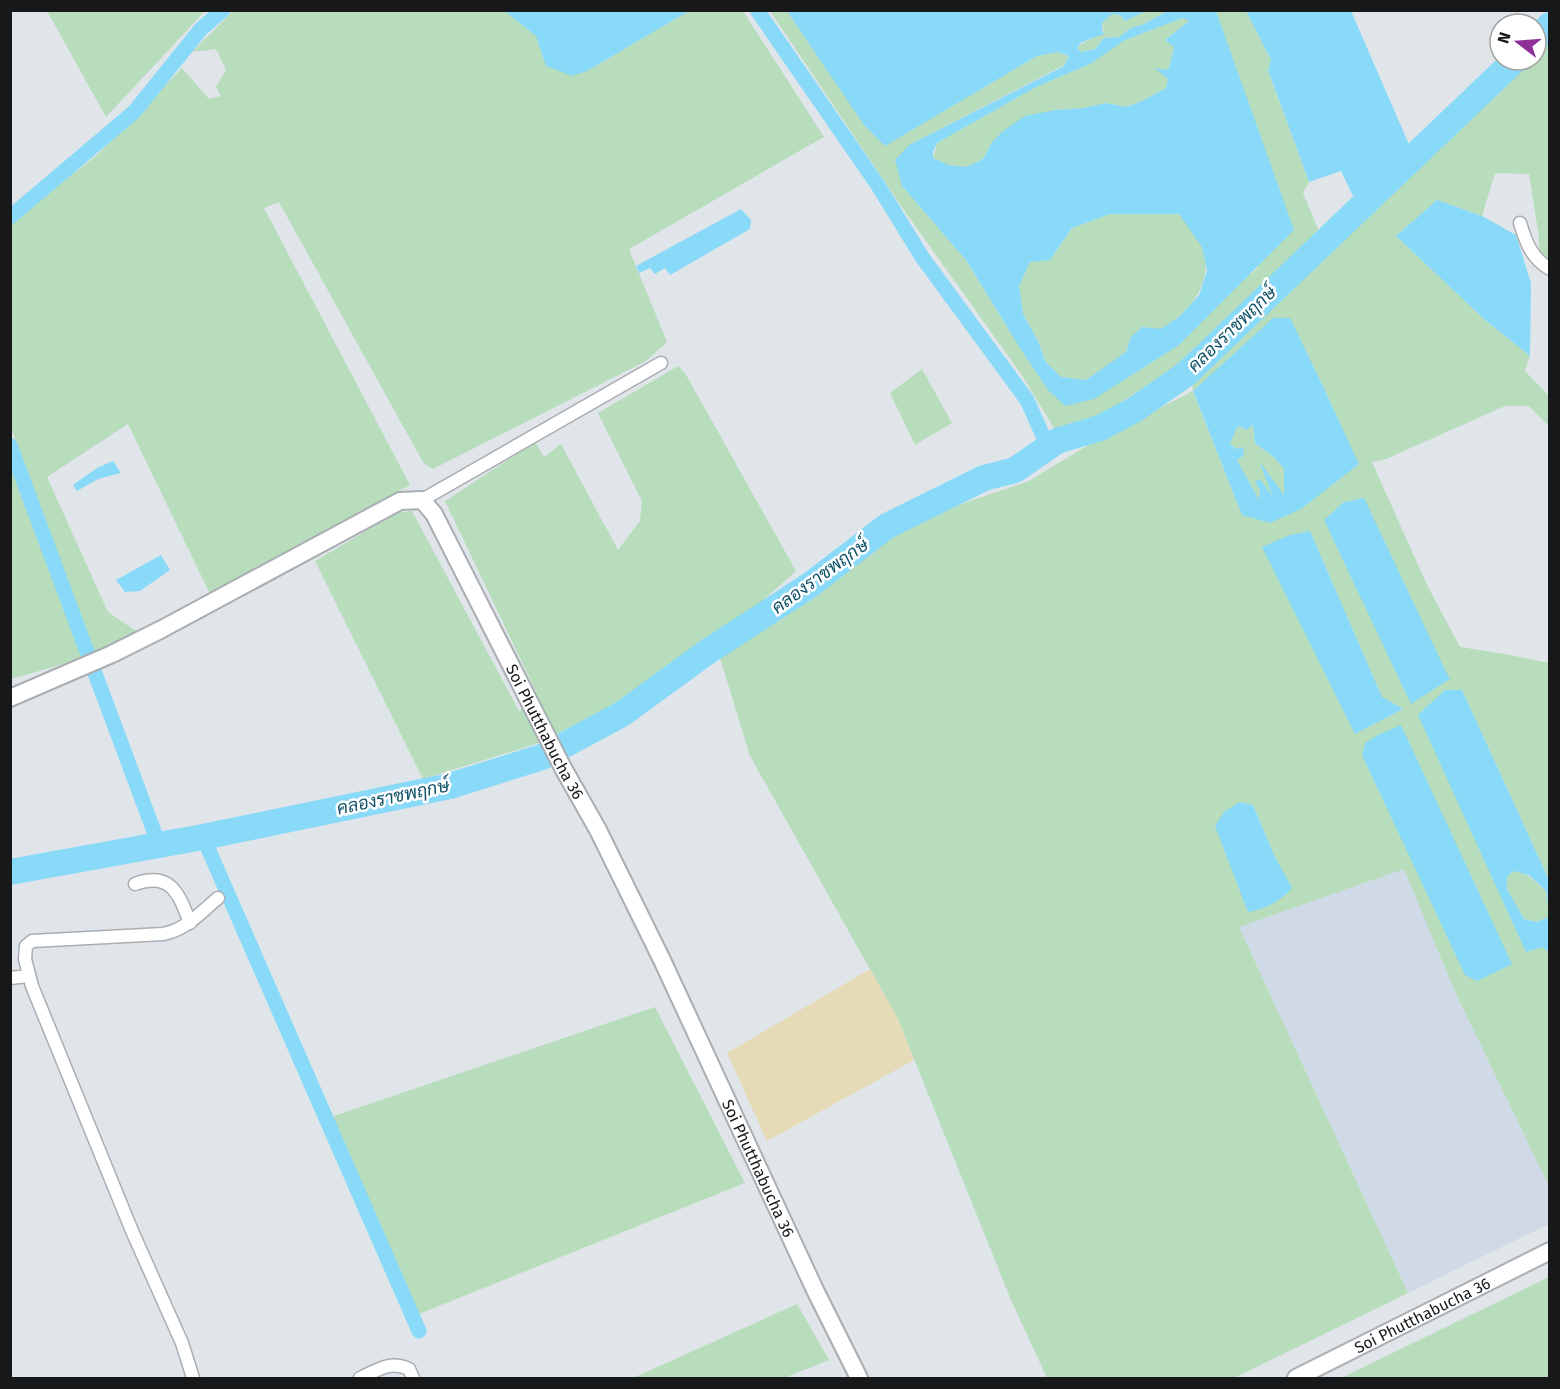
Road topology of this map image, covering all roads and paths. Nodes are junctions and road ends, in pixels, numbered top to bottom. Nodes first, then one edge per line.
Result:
1 (1520, 223) dead end
2 (1550, 268) edge
3 (661, 363) dead end
4 (422, 500) junction
5 (10, 698) edge
6 (135, 884) dead end
7 (218, 898) dead end
8 (190, 922) junction
9 (29, 976) junction
10 (10, 978) edge
11 (1550, 1251) edge
12 (193, 1378) edge
13 (360, 1378) edge
14 (413, 1378) edge
15 (859, 1378) edge
16 (1296, 1378) edge

1 - 2 street
3 - 4 street
4 - 5 street
4 - 15 street, Soi Phutthabucha 36
6 - 8 street
7 - 8 street
8 - 9 street
9 - 10 street
9 - 12 street
11 - 16 street, Soi Phutthabucha 36
13 - 14 street

